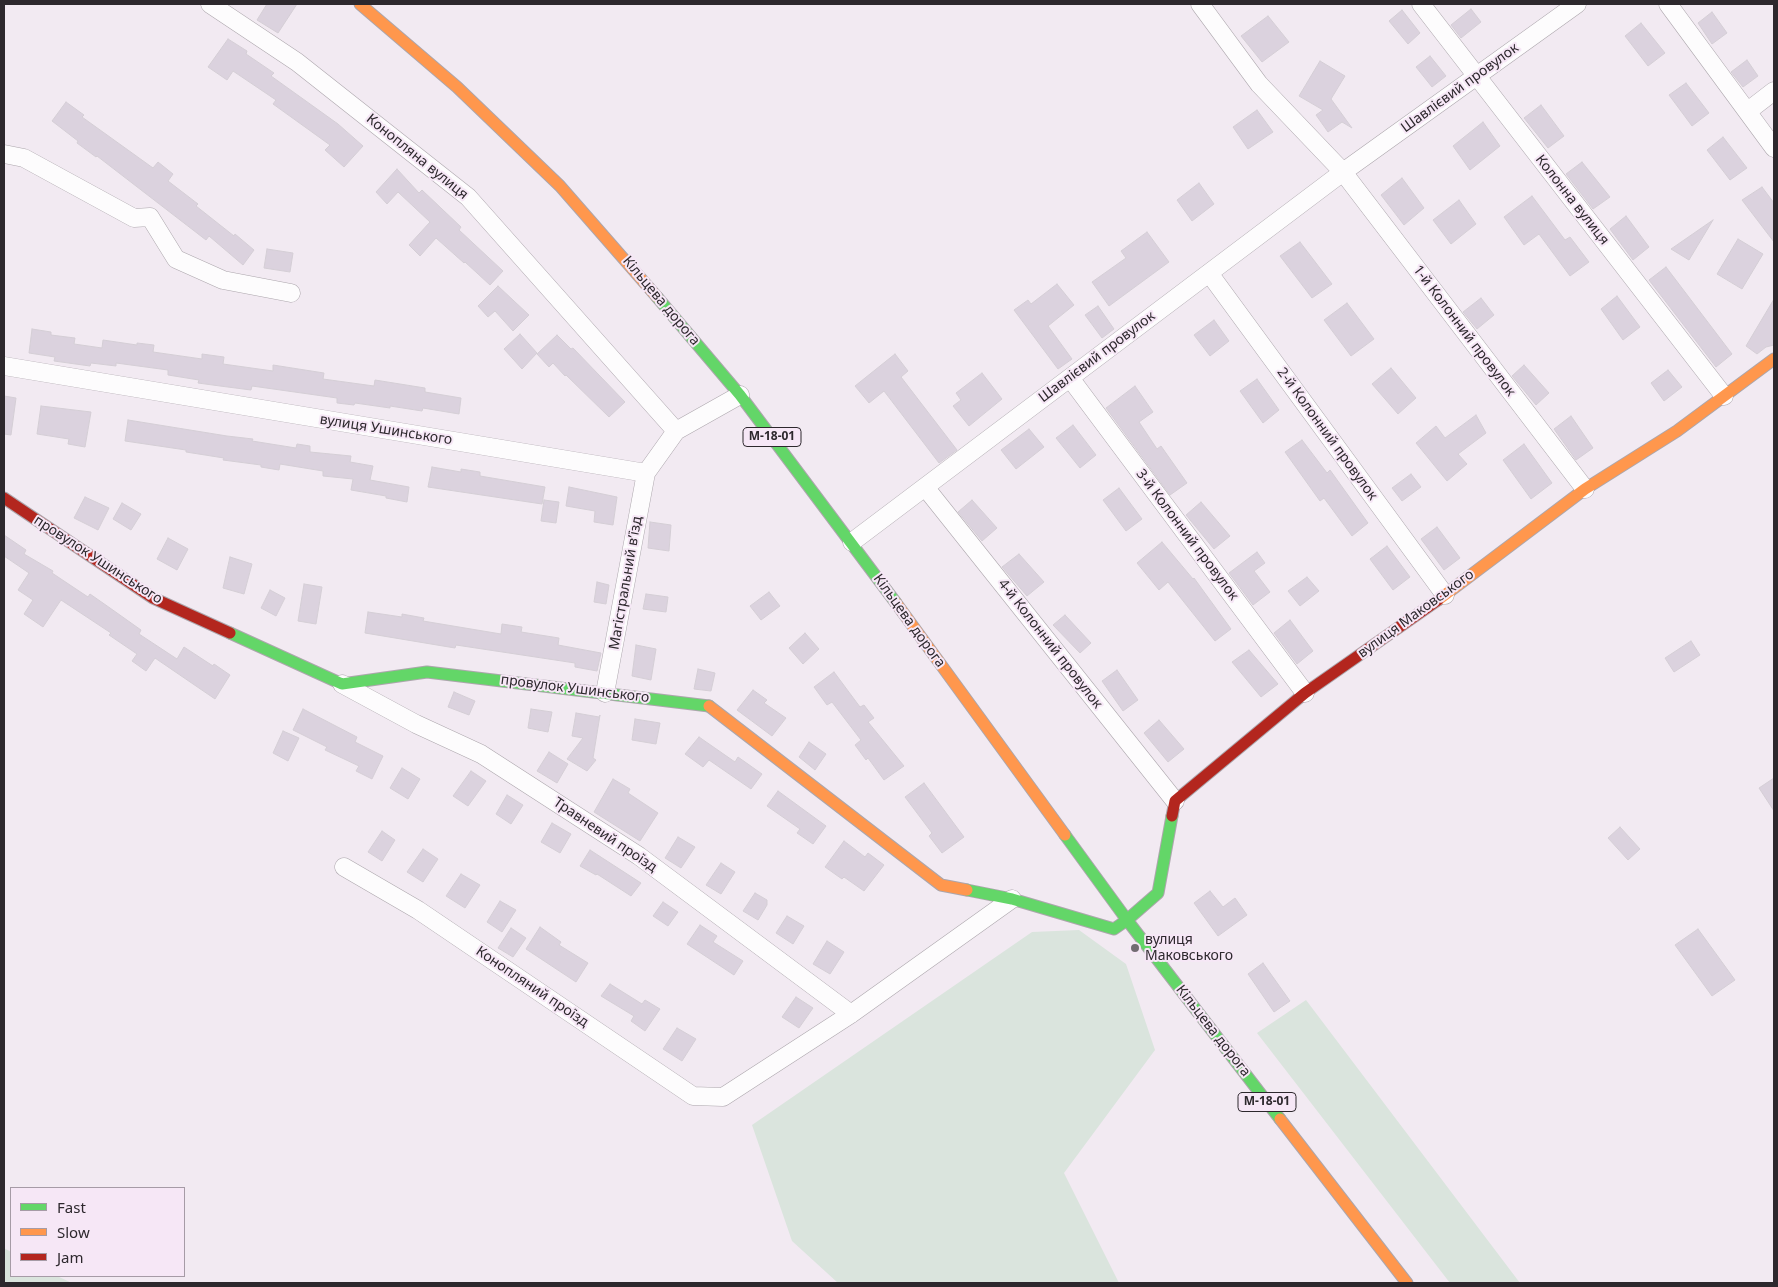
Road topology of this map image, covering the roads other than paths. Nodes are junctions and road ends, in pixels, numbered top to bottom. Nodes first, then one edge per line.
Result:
1 (210, 4) edge
2 (360, 4) edge
3 (1200, 4) edge
4 (1421, 4) edge
5 (1577, 4) edge
6 (1668, 4) edge
7 (1476, 76) junction
8 (1774, 91) edge
9 (1748, 111) junction
10 (1774, 148) edge
11 (4, 154) edge
12 (1343, 172) junction
13 (1209, 273) junction
14 (291, 293) dead end
15 (1774, 359) edge
16 (4, 366) edge
17 (1070, 378) junction
18 (740, 395) junction
19 (1724, 396) junction
20 (676, 431) junction
21 (646, 473) junction
22 (925, 487) junction
23 (1585, 489) junction
24 (4, 498) edge
25 (852, 542) junction
26 (1445, 595) junction
27 (342, 684) junction
28 (605, 693) junction
29 (1305, 693) junction
30 (1175, 802) junction
31 (344, 867) dead end
32 (1012, 899) junction
33 (1128, 920) junction
34 (850, 1014) junction
35 (1407, 1283) edge

1 - 20 street, Конопляна вулиця
2 - 18 main road, Кільцева дорога / М-18-01
3 - 12 street
4 - 7 street, Колонна вулиця
5 - 7 street, Шавлієвий провулок
6 - 9 street
7 - 12 street, Шавлієвий провулок
7 - 19 street, Колонна вулиця
8 - 9 street
9 - 10 street
11 - 14 street
12 - 13 street, Шавлієвий провулок
12 - 23 street, 1-й Колонний провулок
13 - 17 street, Шавлієвий провулок
13 - 26 street, 2-й Колонний провулок
15 - 19 main road, вулиця Маковського
16 - 21 street, вулиця Ушинського
17 - 22 street, Шавлієвий провулок
17 - 29 street, 3-й Колонний провулок
18 - 20 street
18 - 25 main road, Кільцева дорога / М-18-01
19 - 23 main road, вулиця Маковського
20 - 21 street
21 - 28 street, Магістральний в’їзд
22 - 25 street, Шавлієвий провулок
22 - 30 street, 4-й Колонний провулок
23 - 26 main road, вулиця Маковського
24 - 27 main road, провулок Ушинського
25 - 33 main road, Кільцева дорога / М-18-01
26 - 29 main road, вулиця Маковського
27 - 28 main road, провулок Ушинського
27 - 34 street, Травневий проїзд
28 - 32 main road, провулок Ушинського
29 - 30 main road, вулиця Маковського
30 - 33 main road
31 - 34 street, Конопляний проїзд
32 - 33 main road, провулок Ушинського
32 - 34 street
33 - 35 main road, Кільцева дорога / М-18-01

